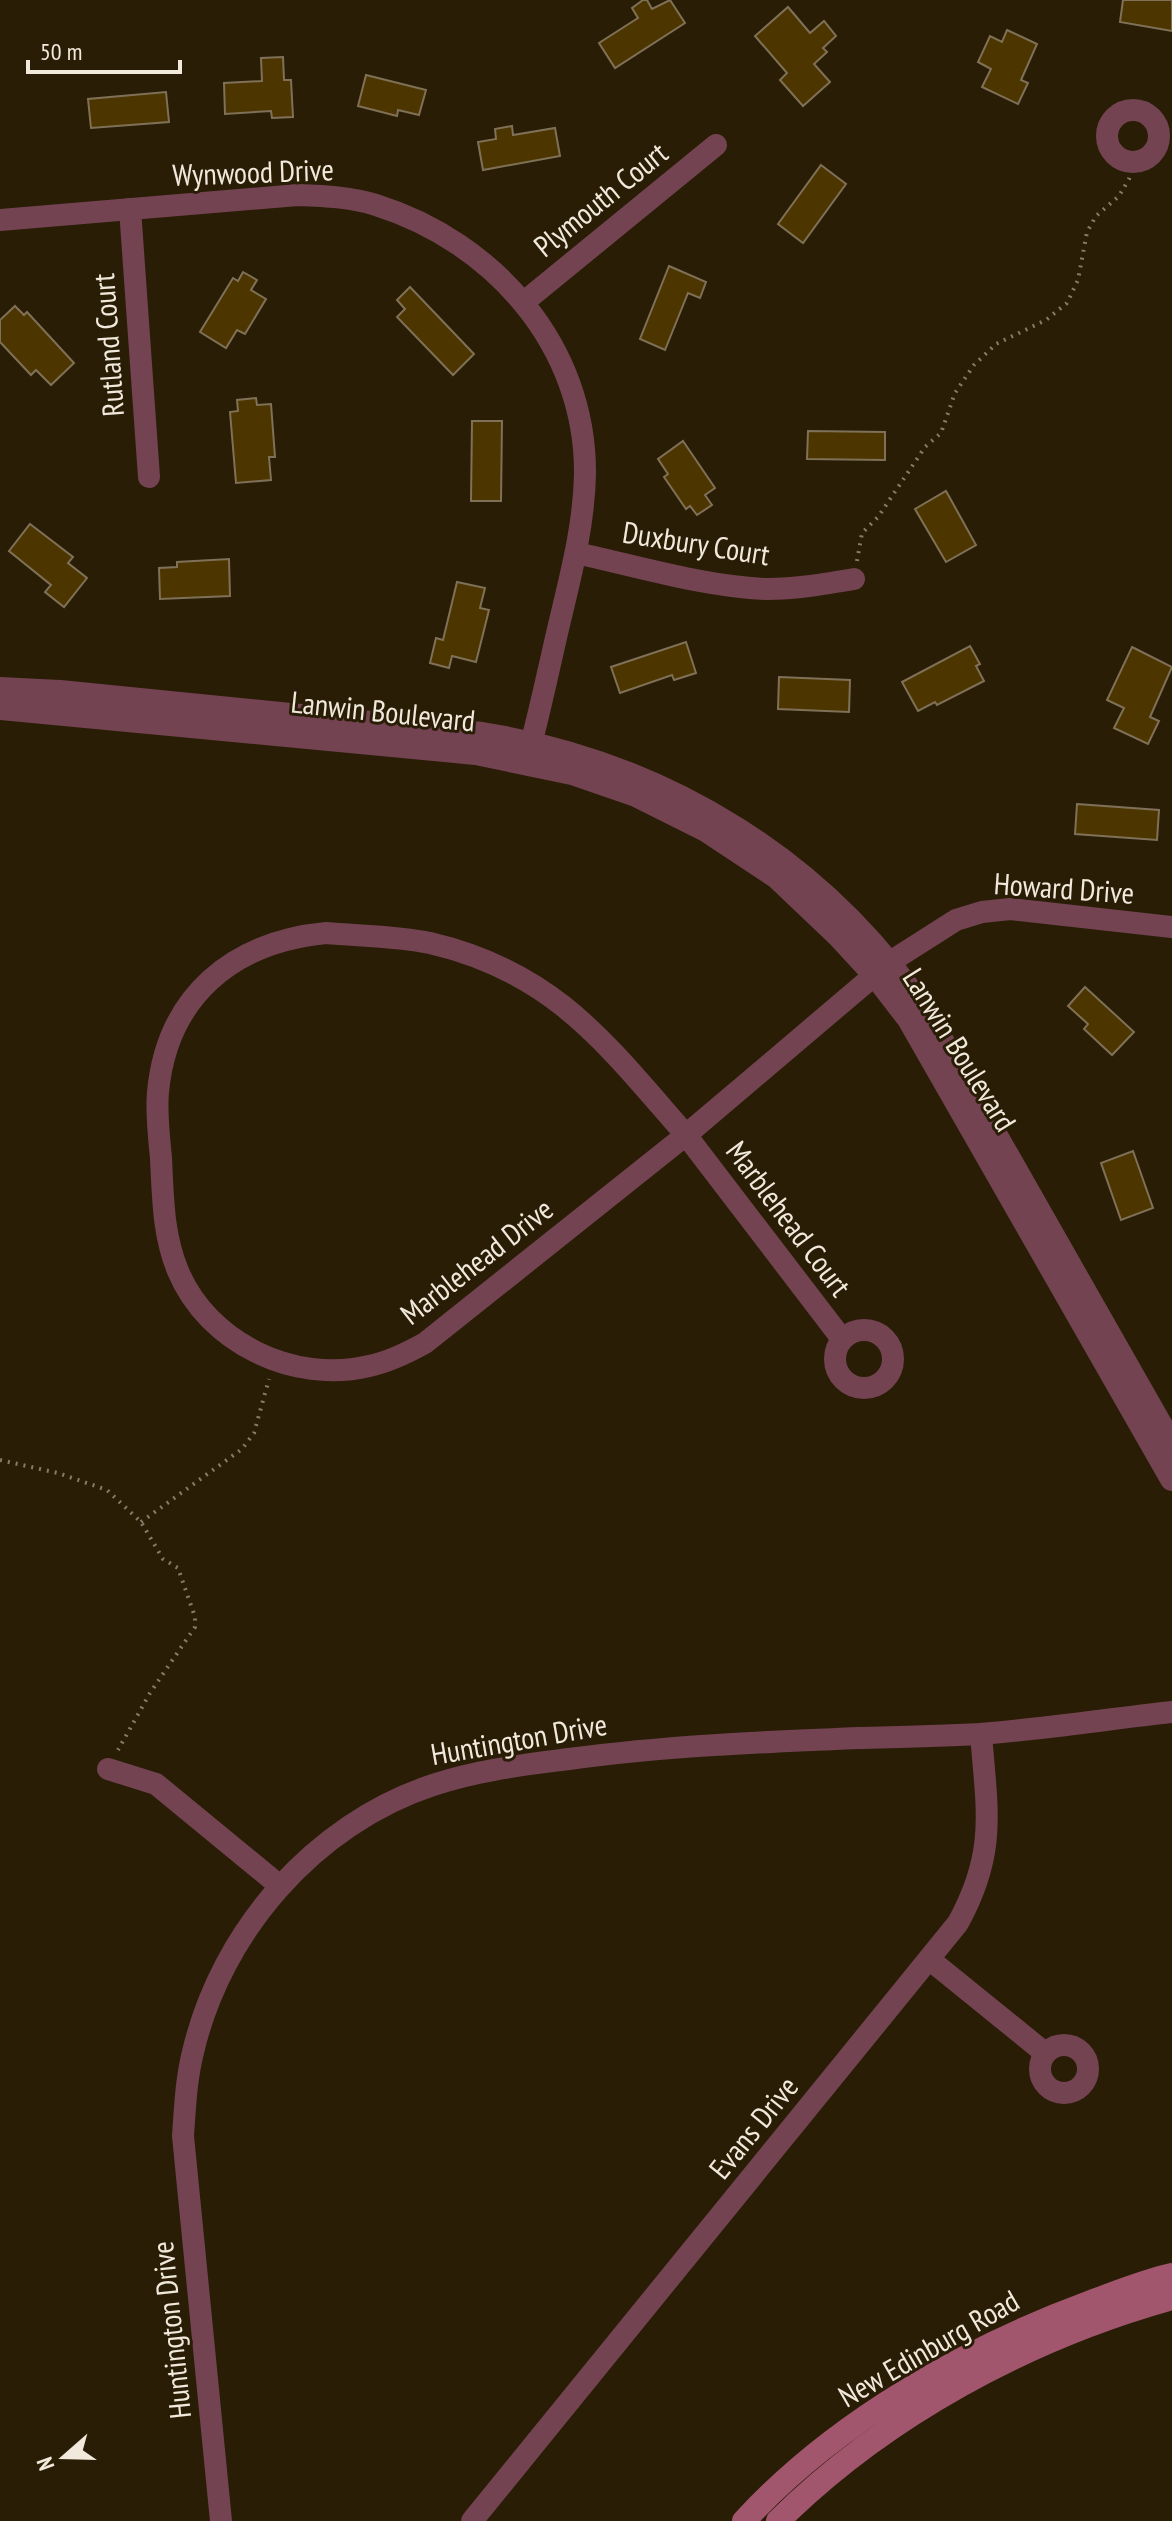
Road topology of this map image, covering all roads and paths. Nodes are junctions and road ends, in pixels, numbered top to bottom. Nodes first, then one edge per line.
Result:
1 (1165, 132) edge
2 (716, 145) dead end
3 (1133, 162) junction
4 (130, 209) junction
5 (0, 220) edge
6 (524, 302) junction
7 (149, 477) dead end
8 (576, 553) junction
9 (854, 579) joint
10 (0, 689) edge
11 (0, 708) edge
12 (529, 752) junction
13 (1172, 927) edge
14 (882, 968) junction
15 (686, 1135) junction
16 (842, 1339) dead end
17 (274, 1361) junction
18 (1172, 1445) edge
19 (0, 1460) edge
20 (1172, 1479) edge
21 (141, 1522) junction
22 (1172, 1712) edge
23 (981, 1734) junction
24 (108, 1769) joint
25 (280, 1886) junction
26 (929, 1959) junction
27 (1045, 2053) dead end
28 (1172, 2275) edge
29 (1172, 2298) edge
30 (221, 2521) edge
31 (472, 2521) edge
32 (744, 2521) edge
33 (778, 2521) edge

1 - 3 street
1 - 3 street
2 - 6 street, Plymouth Court
3 - 9 path
4 - 5 street, Wynwood Drive
4 - 6 street, Wynwood Drive
4 - 7 street, Rutland Court
6 - 8 street, Wynwood Drive
8 - 9 street, Duxbury Court
8 - 12 street, Wynwood Drive
10 - 12 street, Lanwin Boulevard
11 - 12 street, Lanwin Boulevard
12 - 14 street, Lanwin Boulevard
13 - 14 street, Howard Drive
14 - 15 street, Marblehead Drive
14 - 18 street, Lanwin Boulevard
14 - 20 street, Lanwin Boulevard
15 - 16 street, Marblehead Court
15 - 17 street, Marblehead Drive
15 - 17 street, Marblehead Drive
17 - 21 path
19 - 21 path
21 - 24 path
22 - 23 street, Huntington Drive
23 - 25 street, Huntington Drive
23 - 26 street, Evans Drive
24 - 25 street
25 - 30 street, Huntington Drive
26 - 27 street
26 - 31 street, Evans Drive
28 - 32 main road, New Edinburg Road
29 - 33 main road, New Edinburg Road

